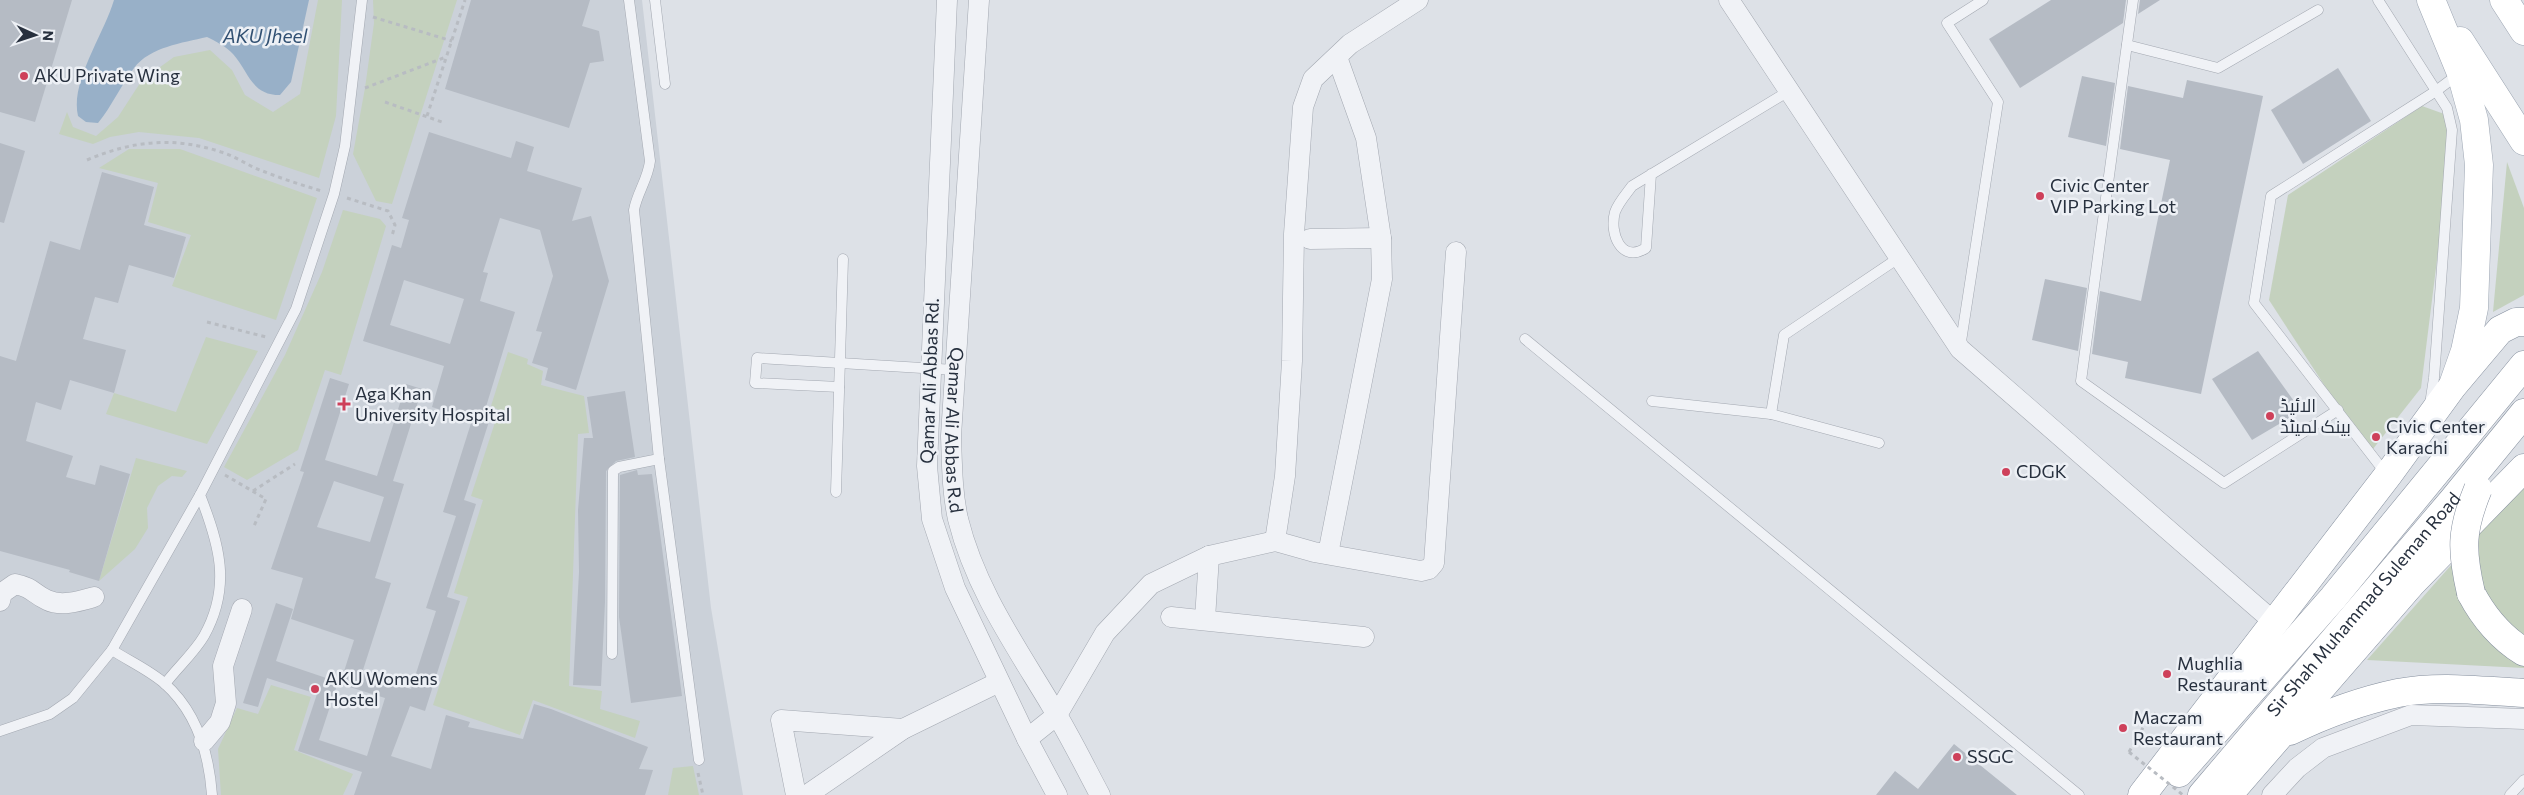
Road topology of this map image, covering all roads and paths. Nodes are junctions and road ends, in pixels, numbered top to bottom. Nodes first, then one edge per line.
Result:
1 (362, 0) edge
2 (465, 0) edge
3 (628, 0) edge
4 (655, 0) edge
5 (947, 0) edge
6 (978, 0) edge
7 (1418, 0) edge
8 (1729, 0) edge
9 (1984, 0) edge
10 (2133, 0) edge
11 (2378, 0) edge
12 (2432, 0) edge
13 (2504, 0) edge
14 (2318, 10) dead end
15 (361, 13) junction
16 (2524, 31) edge
17 (452, 41) junction
18 (2127, 45) junction
19 (446, 57) junction
20 (1336, 57) junction
21 (2460, 73) junction
22 (665, 84) dead end
23 (365, 88) dead end
24 (1789, 91) junction
25 (2436, 91) junction
26 (385, 102) dead end
27 (427, 116) junction
28 (442, 122) dead end
29 (2524, 141) edge
30 (86, 160) dead end
31 (1651, 174) junction
32 (334, 194) junction
33 (392, 236) dead end
34 (1310, 238) dead end
35 (1381, 238) junction
36 (1456, 252) dead end
37 (1900, 257) junction
38 (843, 259) dead end
39 (207, 322) dead end
40 (2524, 322) edge
41 (1525, 339) dead end
42 (282, 341) junction
43 (1960, 349) junction
44 (840, 363) junction
45 (2524, 365) edge
46 (930, 368) junction
47 (955, 370) junction
48 (839, 386) junction
49 (2452, 387) junction
50 (1652, 401) dead end
51 (2338, 410) junction
52 (2524, 413) edge
53 (1771, 414) junction
54 (2524, 419) edge
55 (2427, 420) junction
56 (1878, 443) dead end
57 (659, 459) junction
58 (295, 464) dead end
59 (213, 468) junction
60 (2524, 468) edge
61 (2388, 475) junction
62 (253, 491) junction
63 (836, 492) dead end
64 (200, 495) junction
65 (254, 526) dead end
66 (1275, 541) junction
67 (1328, 554) junction
68 (1209, 556) junction
69 (94, 597) dead end
70 (0, 601) edge
71 (242, 610) dead end
72 (1171, 616) dead end
73 (1205, 619) junction
74 (2274, 622) junction
75 (1364, 637) dead end
76 (112, 650) junction
77 (2524, 652) edge
78 (612, 654) dead end
79 (999, 682) junction
80 (165, 684) junction
81 (2524, 693) edge
82 (2152, 712) dead end
83 (1057, 715) junction
84 (2524, 720) edge
85 (902, 729) junction
86 (0, 731) edge
87 (2279, 736) junction
88 (1027, 739) junction
89 (204, 741) junction
90 (699, 760) joint
91 (2524, 780) edge
92 (212, 795) edge
93 (703, 795) edge
94 (796, 795) edge
95 (807, 795) edge
96 (1057, 795) edge
97 (1100, 795) edge
98 (2079, 795) edge
99 (2142, 795) edge
100 (2159, 795) edge
101 (2183, 795) edge
102 (2202, 795) edge
103 (2228, 795) edge
104 (2272, 795) edge
105 (2510, 795) edge

1 - 15 lane
2 - 17 path
3 - 57 lane
4 - 22 lane
5 - 46 street, Qamar Ali Abbas Rd.
6 - 47 street, Qamar Ali Abbas R.d
7 - 20 street
8 - 24 street
9 - 43 lane
10 - 18 lane
11 - 25 lane
12 - 21 main road
12 - 29 main road
13 - 16 main road
14 - 18 lane
15 - 17 path
15 - 32 lane
17 - 19 path
18 - 51 lane
19 - 23 path
19 - 27 path
20 - 35 street
20 - 66 street
21 - 25 lane
21 - 49 main road
24 - 31 lane
24 - 37 street
25 - 51 lane
25 - 55 lane
26 - 27 path
27 - 28 path
30 - 32 path
31 - 31 lane
32 - 33 path
32 - 42 lane
34 - 35 street
35 - 67 street
36 - 67 street
37 - 43 street
37 - 53 lane
38 - 44 lane
39 - 42 path
40 - 49 main road
41 - 98 lane
42 - 59 lane
43 - 74 street
44 - 46 lane
44 - 48 lane
44 - 48 lane
45 - 100 main road, Sir Shah Muhammad Suleman Road
46 - 47 lane
46 - 79 street, Qamar Ali Abbas Rd.
47 - 83 street, Qamar Ali Abbas R.d
48 - 63 lane
49 - 55 main road
50 - 53 lane
51 - 61 lane
52 - 102 main road, Sir Shah Muhammad Suleman Road
53 - 56 lane
54 - 77 main road, bridge
55 - 61 main road
57 - 78 lane
57 - 90 lane
58 - 62 path
59 - 62 path
59 - 64 lane
60 - 87 main road
61 - 74 main road
62 - 65 path
64 - 76 lane
64 - 80 lane
66 - 67 street
66 - 68 street
68 - 73 street
68 - 83 street
69 - 70 street
71 - 89 street
72 - 73 street
73 - 75 street
74 - 99 main road
76 - 80 lane
76 - 86 lane
79 - 85 street
79 - 88 street, Qamar Ali Abbas Rd.
80 - 89 lane
81 - 87 main road
82 - 101 path, bridge
83 - 88 street
83 - 97 street, Qamar Ali Abbas R.d
84 - 104 street
85 - 94 street
85 - 95 street
87 - 103 main road
88 - 96 street, Qamar Ali Abbas Rd.
89 - 92 lane
90 - 93 path
91 - 105 lane

